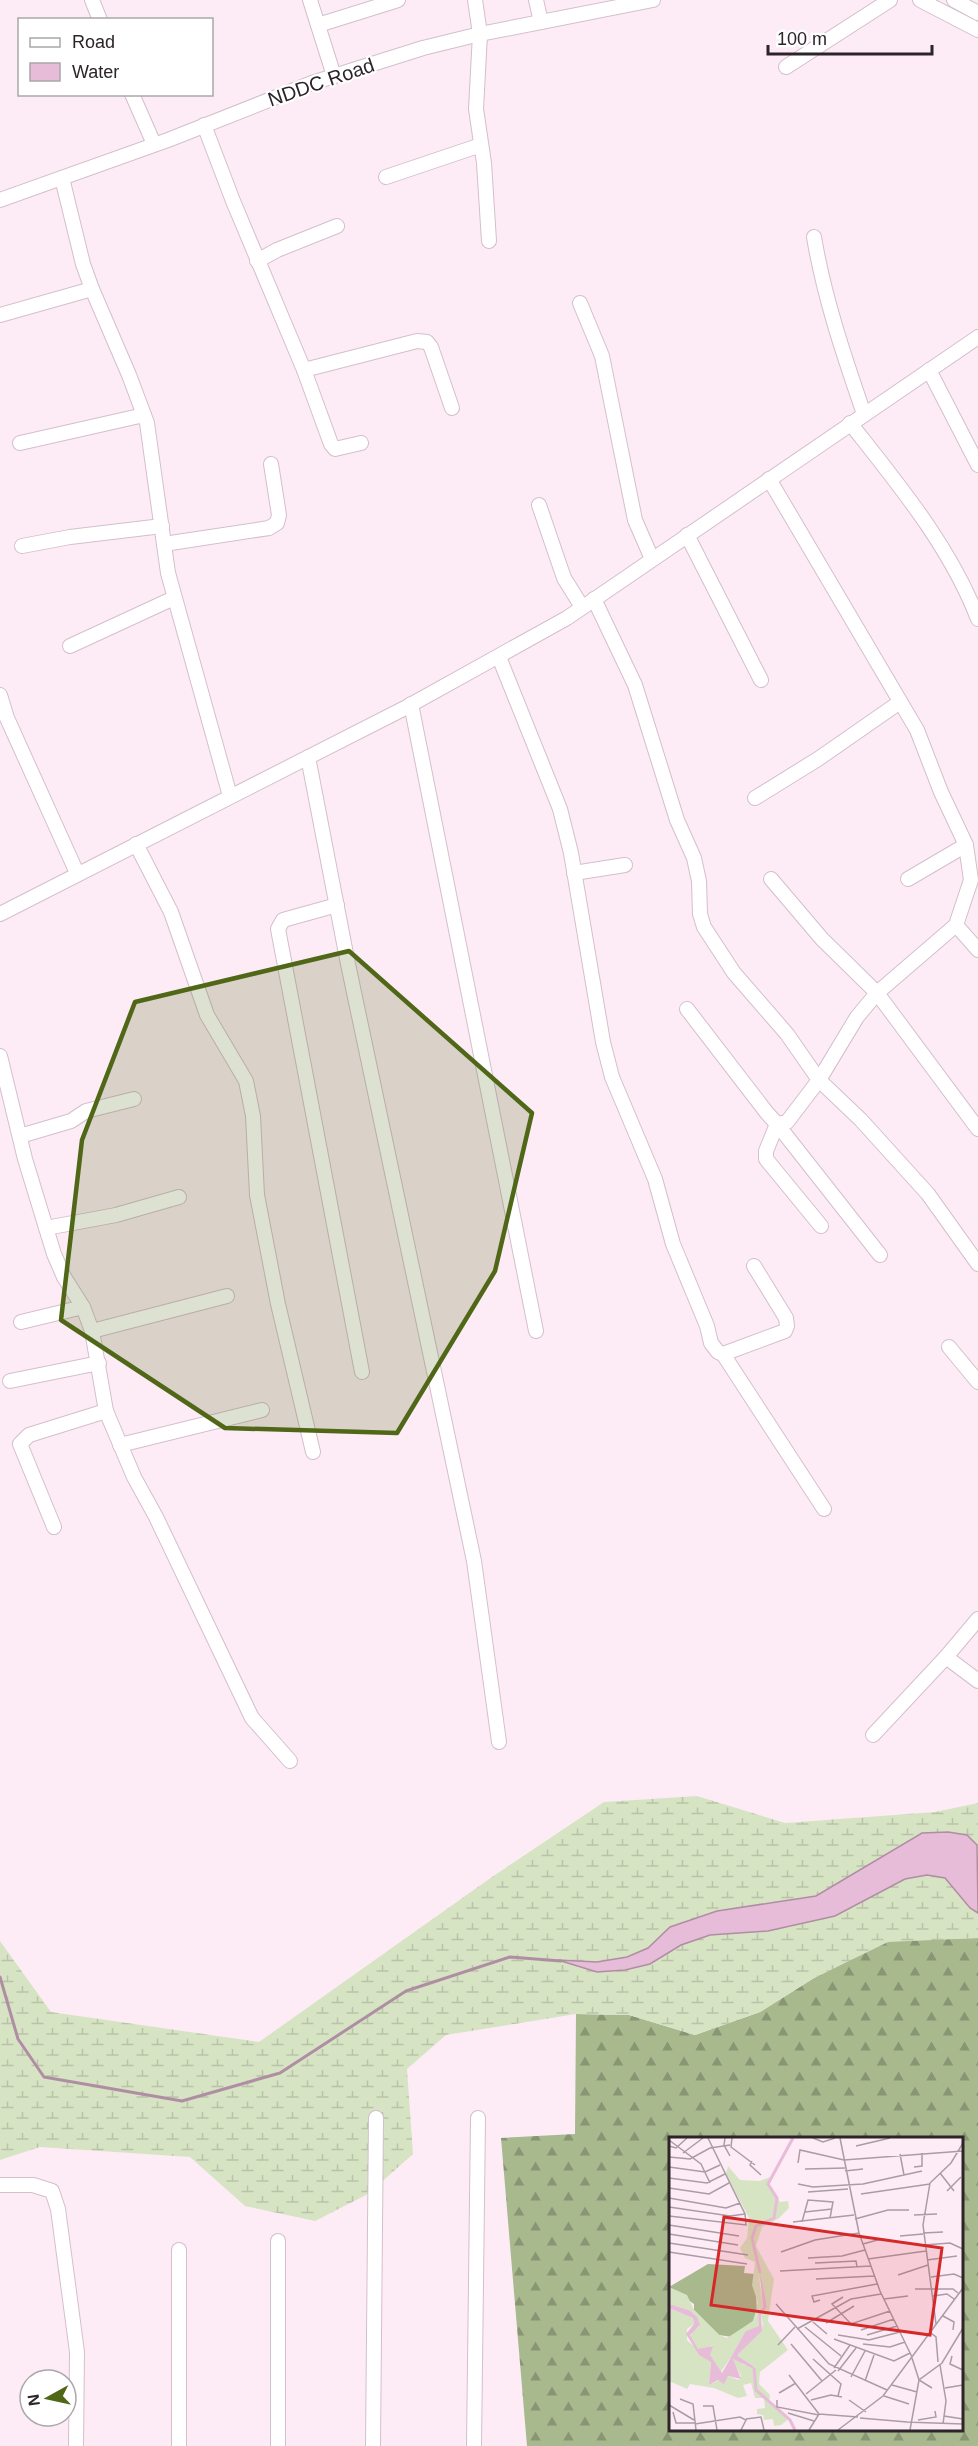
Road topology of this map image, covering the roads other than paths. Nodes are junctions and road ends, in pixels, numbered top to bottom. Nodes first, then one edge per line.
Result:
1 (92, 0) edge
2 (310, 0) edge
3 (398, 0) edge
4 (475, 0) edge
5 (536, 0) edge
6 (653, 0) edge
7 (890, 0) edge
8 (920, 0) edge
9 (954, 0) edge
10 (978, 13) edge
11 (99, 18) edge
12 (541, 22) junction
13 (318, 25) junction
14 (978, 30) edge
15 (480, 34) junction
16 (786, 67) dead end
17 (334, 76) junction
18 (133, 96) edge
19 (204, 125) junction
20 (154, 144) junction
21 (482, 145) junction
22 (386, 177) dead end
23 (62, 178) junction
24 (0, 200) edge
25 (337, 226) dead end
26 (814, 237) dead end
27 (489, 241) dead end
28 (257, 261) junction
29 (92, 289) junction
30 (580, 303) dead end
31 (0, 315) edge
32 (978, 337) edge
33 (304, 370) junction
34 (929, 370) junction
35 (452, 408) dead end
36 (144, 414) junction
37 (864, 414) junction
38 (850, 423) junction
39 (20, 443) dead end
40 (361, 443) dead end
41 (271, 464) dead end
42 (978, 465) edge
43 (769, 479) junction
44 (539, 505) dead end
45 (162, 526) junction
46 (687, 535) junction
47 (164, 544) junction
48 (22, 546) dead end
49 (652, 559) junction
50 (174, 598) junction
51 (594, 599) junction
52 (582, 607) junction
53 (978, 619) edge
54 (70, 646) dead end
55 (499, 657) junction
56 (761, 680) dead end
57 (0, 694) edge
58 (900, 702) junction
59 (411, 704) junction
60 (308, 757) junction
61 (230, 796) junction
62 (755, 798) dead end
63 (136, 844) junction
64 (966, 845) junction
65 (625, 865) dead end
66 (77, 873) junction
67 (574, 873) junction
68 (771, 879) dead end
69 (908, 879) dead end
70 (337, 905) junction
71 (0, 914) edge
72 (956, 925) junction
73 (978, 950) edge
74 (878, 993) junction
75 (687, 1009) dead end
76 (0, 1056) edge
77 (819, 1080) junction
78 (134, 1099) dead end
79 (777, 1124) junction
80 (978, 1129) edge
81 (20, 1136) junction
82 (179, 1197) dead end
83 (822, 1226) dead end
84 (46, 1228) junction
85 (880, 1255) dead end
86 (978, 1264) edge
87 (754, 1266) dead end
88 (228, 1296) dead end
89 (82, 1306) junction
90 (21, 1322) dead end
91 (92, 1331) junction
92 (536, 1331) dead end
93 (949, 1347) dead end
94 (723, 1354) junction
95 (99, 1363) junction
96 (363, 1372) dead end
97 (10, 1382) dead end
98 (978, 1382) edge
99 (262, 1410) dead end
100 (106, 1411) junction
101 (120, 1445) junction
102 (313, 1452) dead end
103 (824, 1509) dead end
104 (54, 1527) dead end
105 (978, 1619) edge
106 (946, 1657) junction
107 (978, 1682) edge
108 (873, 1735) dead end
109 (499, 1742) dead end
110 (290, 1761) dead end
111 (376, 2118) dead end
112 (478, 2118) dead end
113 (0, 2185) edge
114 (278, 2241) dead end
115 (179, 2250) dead end
116 (76, 2446) edge
117 (178, 2446) edge
118 (278, 2446) edge
119 (373, 2446) edge
120 (474, 2446) edge

1 - 11 street
2 - 13 street
3 - 13 street
4 - 15 street
5 - 12 street
6 - 12 street, NDDC Road
7 - 16 street
8 - 14 street
9 - 10 street
12 - 15 street, NDDC Road
13 - 17 street
15 - 17 street, NDDC Road
15 - 21 street
17 - 19 street, NDDC Road
18 - 20 street
19 - 20 street, NDDC Road
19 - 28 street
20 - 23 street, NDDC Road
21 - 22 street
21 - 27 street
23 - 24 street, NDDC Road
23 - 29 street
25 - 28 street
26 - 37 street
28 - 33 street
29 - 31 street
29 - 36 street
30 - 49 street
32 - 34 street
33 - 35 street
33 - 40 street
34 - 37 street
34 - 42 street
36 - 39 street
36 - 45 street
37 - 38 street
38 - 43 street
38 - 53 street
41 - 47 street
43 - 46 street
43 - 58 street
44 - 52 street
45 - 47 street
45 - 48 street
46 - 49 street
46 - 56 street
47 - 50 street
49 - 51 street
50 - 54 street
50 - 61 street
51 - 52 street
51 - 77 street
52 - 55 street
55 - 59 street
55 - 67 street
57 - 66 street
58 - 62 street
58 - 64 street
59 - 60 street
59 - 92 street
60 - 61 street
60 - 70 street
61 - 63 street
63 - 66 street
63 - 102 street
64 - 69 street
64 - 72 street
65 - 67 street
66 - 71 street
67 - 94 street
68 - 74 street
70 - 96 street
70 - 109 street
72 - 73 street
72 - 74 street
74 - 77 street
74 - 80 street
75 - 79 street
76 - 81 street
77 - 79 street
77 - 86 street
78 - 81 street
79 - 83 street
79 - 85 street
81 - 84 street
82 - 84 street
84 - 89 street
87 - 94 street
88 - 91 street
89 - 90 street
89 - 91 street
91 - 95 street
93 - 98 street
94 - 103 street
95 - 97 street
95 - 100 street
99 - 101 street
100 - 101 street
100 - 104 street
101 - 110 street
105 - 106 street
106 - 107 street
106 - 108 street
111 - 119 street
112 - 120 street
113 - 116 street
114 - 118 street
115 - 117 street

